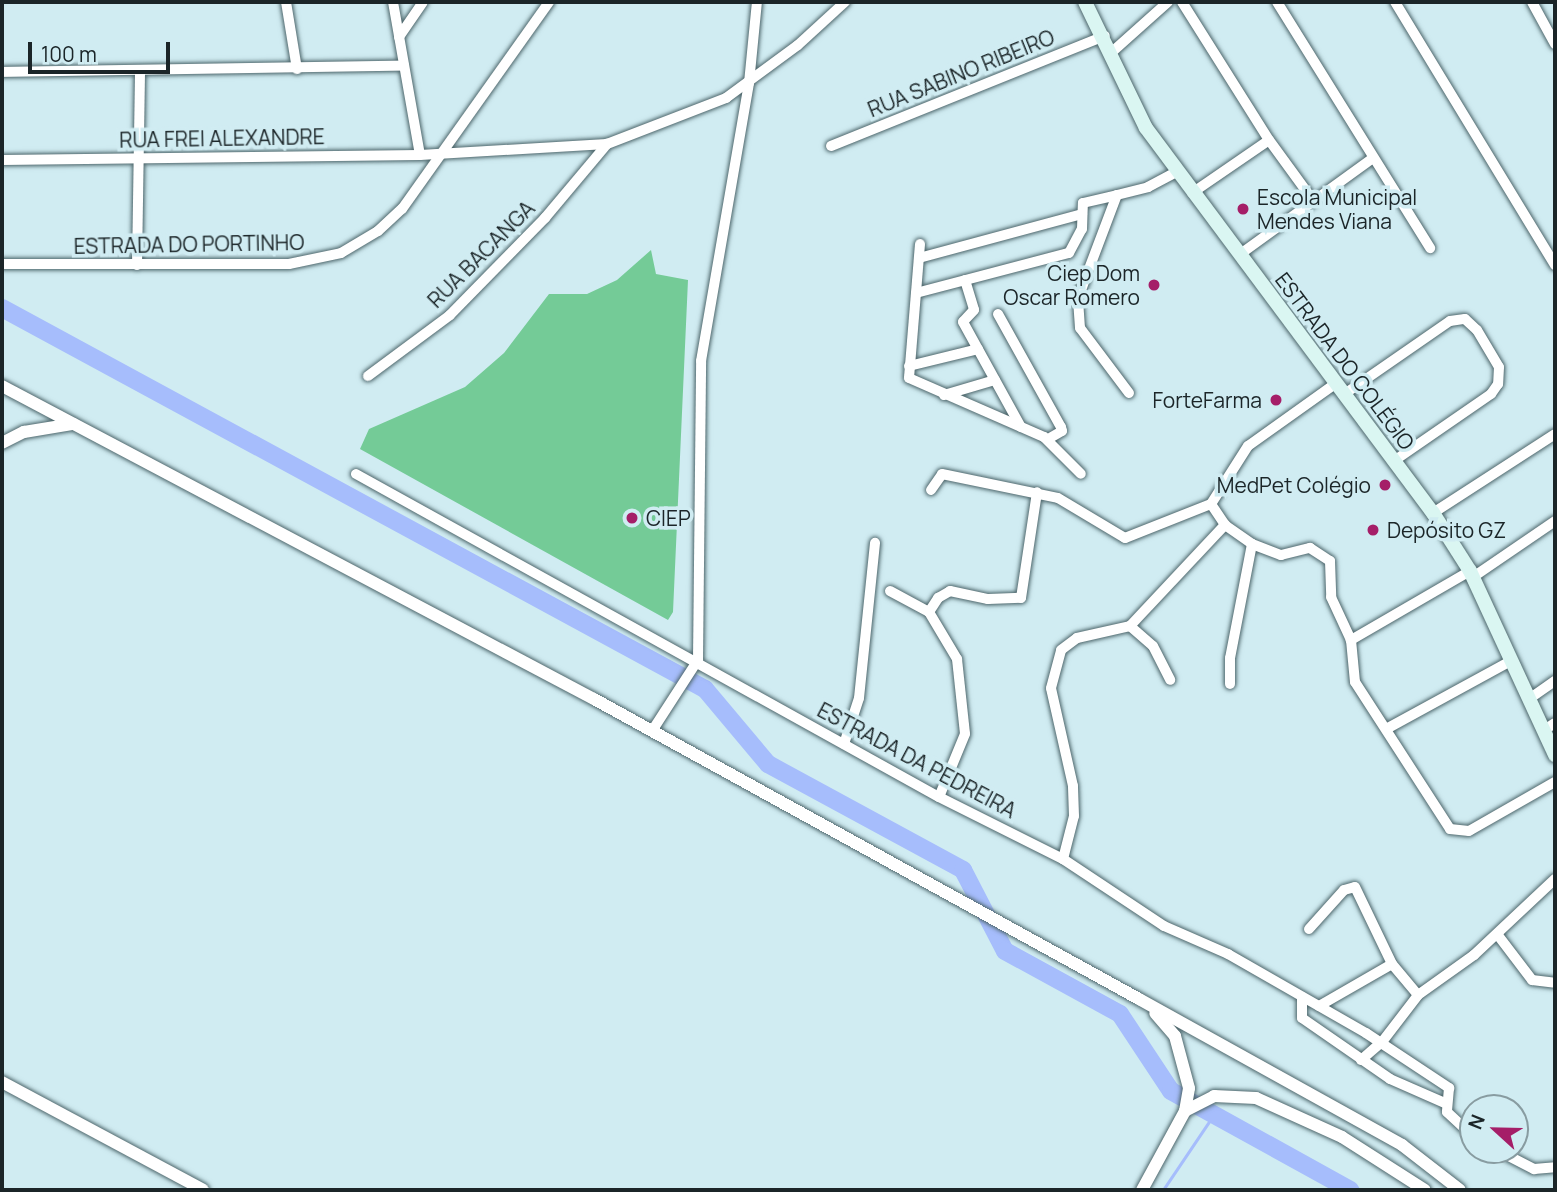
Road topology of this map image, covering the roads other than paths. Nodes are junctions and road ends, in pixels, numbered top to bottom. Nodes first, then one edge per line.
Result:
1 (286, 2) edge
2 (393, 2) edge
3 (423, 2) edge
4 (549, 2) edge
5 (757, 2) edge
6 (845, 2) edge
7 (1085, 2) edge
8 (1168, 2) edge
9 (1182, 2) edge
10 (1276, 2) edge
11 (1395, 2) edge
12 (1532, 2) edge
13 (1105, 36) junction
14 (399, 37) junction
15 (1555, 44) edge
16 (1112, 52) junction
17 (404, 66) junction
18 (297, 69) junction
19 (140, 71) junction
20 (2, 72) edge
21 (749, 83) junction
22 (1269, 140) junction
23 (607, 144) junction
24 (831, 146) dead end
25 (442, 153) junction
26 (420, 155) junction
27 (140, 158) junction
28 (1373, 158) junction
29 (2, 160) edge
30 (1176, 172) junction
31 (1192, 193) junction
32 (1117, 195) junction
33 (1312, 199) junction
34 (1082, 214) junction
35 (920, 244) dead end
36 (1430, 248) dead end
37 (1239, 255) junction
38 (919, 258) junction
39 (2, 264) edge
40 (137, 265) junction
41 (1555, 265) edge
42 (965, 280) junction
43 (916, 293) junction
44 (998, 314) dead end
45 (978, 349) junction
46 (909, 366) junction
47 (368, 376) dead end
48 (995, 380) junction
49 (2, 386) edge
50 (1339, 390) junction
51 (1129, 393) dead end
52 (944, 395) junction
53 (74, 424) junction
54 (1021, 427) junction
55 (1555, 434) edge
56 (1048, 439) junction
57 (2, 443) edge
58 (1394, 461) junction
59 (356, 474) dead end
60 (1081, 474) dead end
61 (931, 490) dead end
62 (1037, 492) junction
63 (1210, 504) junction
64 (1433, 513) junction
65 (1555, 521) edge
66 (1225, 525) junction
67 (875, 543) dead end
68 (1252, 544) junction
69 (1472, 574) junction
70 (890, 591) dead end
71 (929, 612) junction
72 (1130, 626) junction
73 (1351, 640) junction
74 (698, 660) junction
75 (1511, 661) junction
76 (1170, 680) dead end
77 (1555, 681) edge
78 (1230, 684) dead end
79 (1529, 699) junction
80 (1549, 727) edge
81 (1388, 728) junction
82 (652, 731) junction
83 (844, 744) junction
84 (1555, 755) edge
85 (1555, 782) edge
86 (939, 797) junction
87 (1063, 859) junction
88 (1555, 879) edge
89 (1309, 929) dead end
90 (1497, 934) junction
91 (1392, 964) junction
92 (1555, 983) edge
93 (1418, 995) junction
94 (1302, 997) junction
95 (1139, 999) junction
96 (1319, 1006) junction
97 (1382, 1042) junction
98 (1361, 1060) junction
99 (2, 1082) edge
100 (1447, 1104) junction
101 (1191, 1106) junction
102 (1459, 1125) edge
103 (1402, 1145) junction
104 (1523, 1164) edge
105 (1390, 1167) junction
106 (1555, 1167) edge
107 (1442, 1174) junction
108 (203, 1190) edge
109 (1142, 1190) edge
110 (1427, 1190) edge
111 (1460, 1190) edge

1 - 18 street
2 - 14 street
3 - 14 street
4 - 25 street, ESTRADA DO PORTINHO
5 - 21 street
6 - 21 street
7 - 13 main road, ESTRADA DO COLÉGIO
8 - 16 street
9 - 22 street
10 - 28 street
11 - 41 street
12 - 15 street
13 - 16 main road, ESTRADA DO COLÉGIO
13 - 24 street, RUA SABINO RIBEIRO
14 - 17 street
16 - 30 main road, ESTRADA DO COLÉGIO
17 - 18 street
17 - 26 street
18 - 19 street
19 - 20 street
19 - 27 street
21 - 23 street
21 - 74 street
22 - 31 street
22 - 33 street
23 - 25 street, RUA FREI ALEXANDRE
23 - 47 street, RUA BACANGA
25 - 26 street, RUA FREI ALEXANDRE
25 - 40 street, ESTRADA DO PORTINHO
26 - 27 street, RUA FREI ALEXANDRE
27 - 29 street, RUA FREI ALEXANDRE
27 - 40 street
28 - 33 street
28 - 36 street
30 - 31 main road, ESTRADA DO COLÉGIO
30 - 32 street
31 - 37 main road, ESTRADA DO COLÉGIO
32 - 34 street
32 - 51 street
33 - 37 street
34 - 38 street
34 - 42 street
35 - 38 street
37 - 50 main road, ESTRADA DO COLÉGIO
38 - 43 street
39 - 40 street, ESTRADA DO PORTINHO
42 - 43 street
42 - 45 street
43 - 46 street
44 - 56 street
45 - 46 street
45 - 48 street
46 - 52 street
48 - 52 street
48 - 54 street
49 - 53 street
50 - 58 main road, ESTRADA DO COLÉGIO
50 - 58 street
50 - 63 street
52 - 54 street
53 - 57 street
53 - 82 street
54 - 56 street
55 - 64 street
56 - 60 street
58 - 64 main road, ESTRADA DO COLÉGIO
59 - 74 street, ESTRADA DA PEDREIRA
61 - 62 street
62 - 63 street
62 - 71 street
63 - 66 street
64 - 69 main road, ESTRADA DO COLÉGIO
65 - 69 street
66 - 68 street
66 - 72 street
67 - 83 street
68 - 73 street
68 - 78 street
69 - 73 street
69 - 75 main road, ESTRADA DO COLÉGIO
70 - 71 street
71 - 86 street
72 - 76 street
72 - 87 street
73 - 81 street
74 - 82 street
74 - 83 street, ESTRADA DA PEDREIRA
75 - 79 main road, ESTRADA DO COLÉGIO
75 - 81 street
77 - 79 street
79 - 80 main road, ESTRADA DO COLÉGIO
80 - 84 main road, ESTRADA DO COLÉGIO
81 - 85 street
82 - 95 street
83 - 86 street, ESTRADA DA PEDREIRA
86 - 87 street, ESTRADA DA PEDREIRA
87 - 94 street, ESTRADA DA PEDREIRA
88 - 90 street
89 - 91 street
90 - 92 street
90 - 93 street
91 - 93 street
91 - 96 street
93 - 97 street
94 - 96 street, ESTRADA DA PEDREIRA
94 - 98 street
95 - 101 street
95 - 103 street
96 - 97 street, ESTRADA DA PEDREIRA
97 - 98 street
97 - 100 street, ESTRADA DA PEDREIRA
98 - 100 street
99 - 108 street
100 - 102 street
101 - 105 street
101 - 109 street
103 - 105 street
103 - 107 street
104 - 106 street
105 - 110 street
107 - 110 street
107 - 111 street

